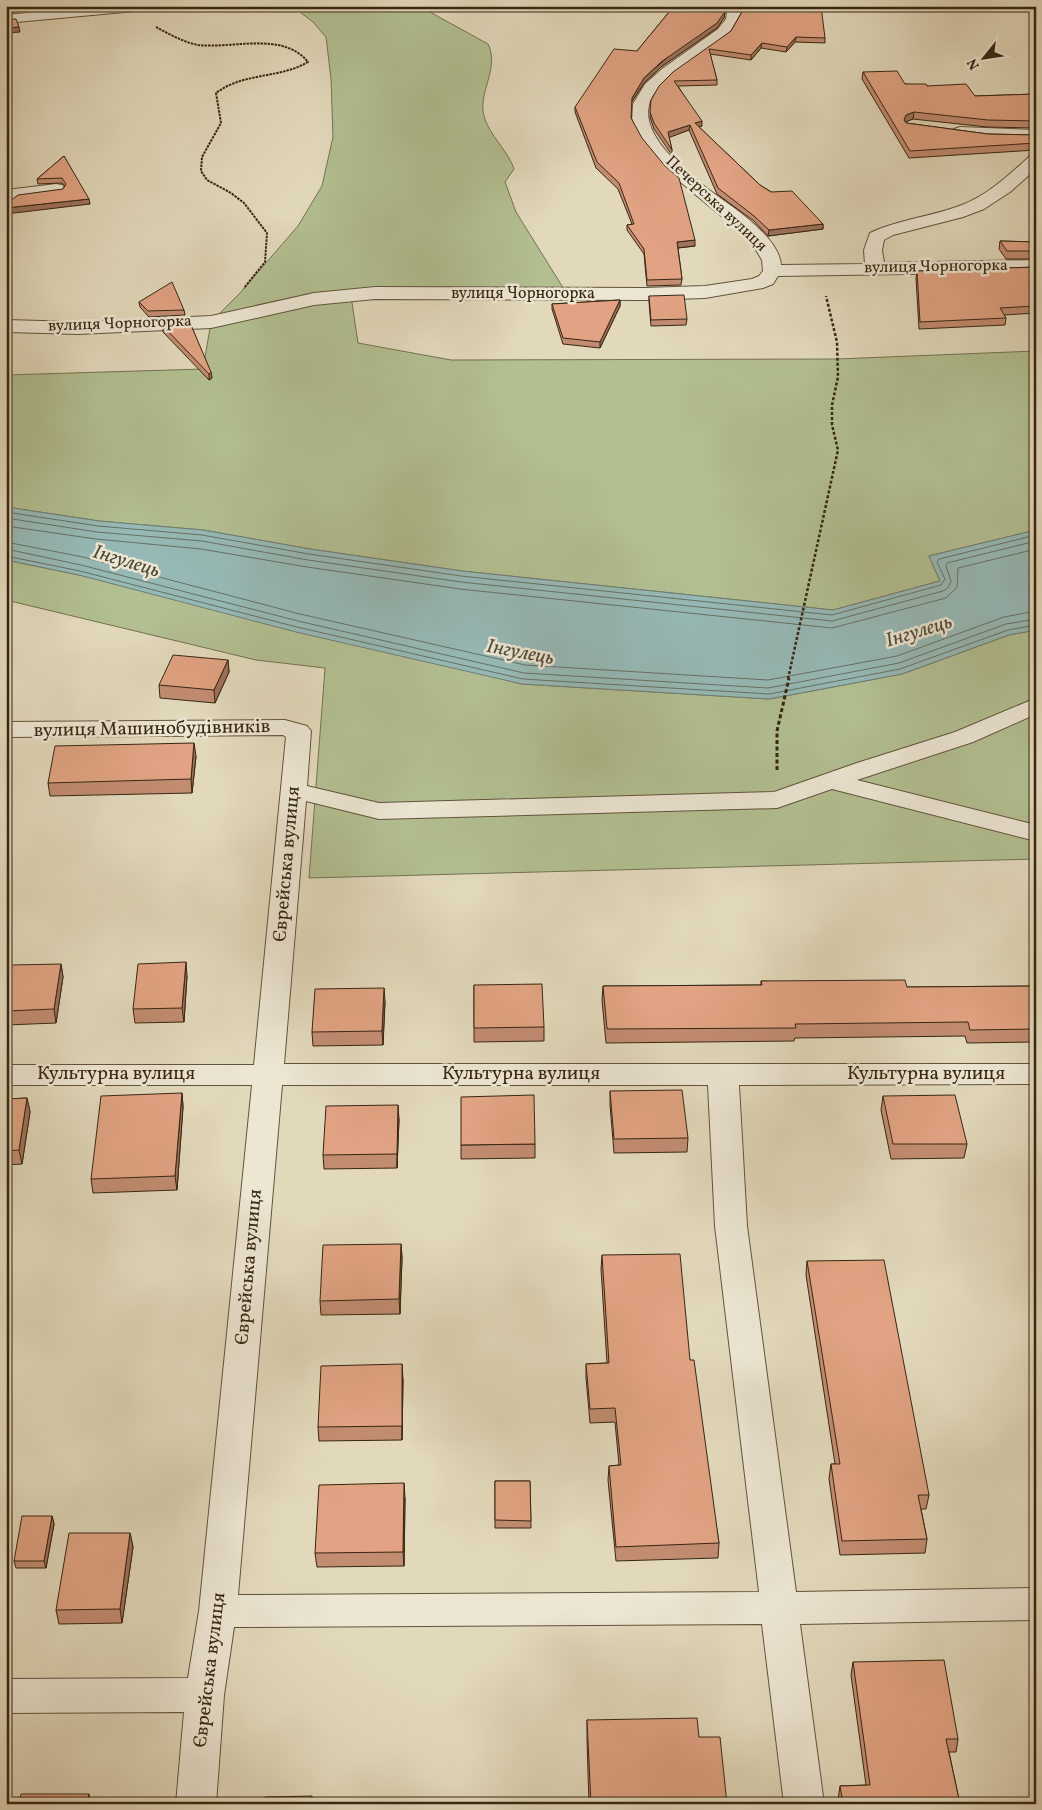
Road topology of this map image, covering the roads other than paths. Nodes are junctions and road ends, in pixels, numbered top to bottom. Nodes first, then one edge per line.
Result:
1 (146, 6) edge
2 (736, 6) edge
3 (6, 19) edge
4 (943, 131) edge
5 (1036, 134) edge
6 (1036, 160) edge
7 (56, 189) edge
8 (6, 194) edge
9 (1036, 266) edge
10 (875, 267) junction
11 (772, 271) junction
12 (6, 326) edge
13 (1036, 705) edge
14 (6, 730) edge
15 (298, 731) joint
16 (831, 781) junction
17 (293, 790) junction
18 (1036, 833) edge
19 (6, 1074) edge
20 (266, 1074) junction
21 (1036, 1074) edge
22 (723, 1075) junction
23 (1036, 1604) edge
24 (780, 1608) junction
25 (218, 1611) junction
26 (205, 1695) junction
27 (6, 1696) edge
28 (196, 1804) edge
29 (804, 1804) edge

1 - 3 street
2 - 11 street, Печерська вулиця
4 - 5 street
6 - 10 street
7 - 8 street
9 - 10 street, вулиця Чорногорка
10 - 11 street, вулиця Чорногорка
11 - 12 street, вулиця Чорногорка
13 - 16 street
14 - 15 street, вулиця Машинобудівників
15 - 17 street, Єврейська вулиця
16 - 17 street
16 - 18 street
17 - 20 street, Єврейська вулиця
19 - 20 street, Культурна вулиця
20 - 22 street, Культурна вулиця
20 - 25 street, Єврейська вулиця
21 - 22 street, Культурна вулиця
22 - 24 street
23 - 24 street
24 - 25 street
24 - 29 street
25 - 26 street, Єврейська вулиця
26 - 27 street
26 - 28 street, Єврейська вулиця

